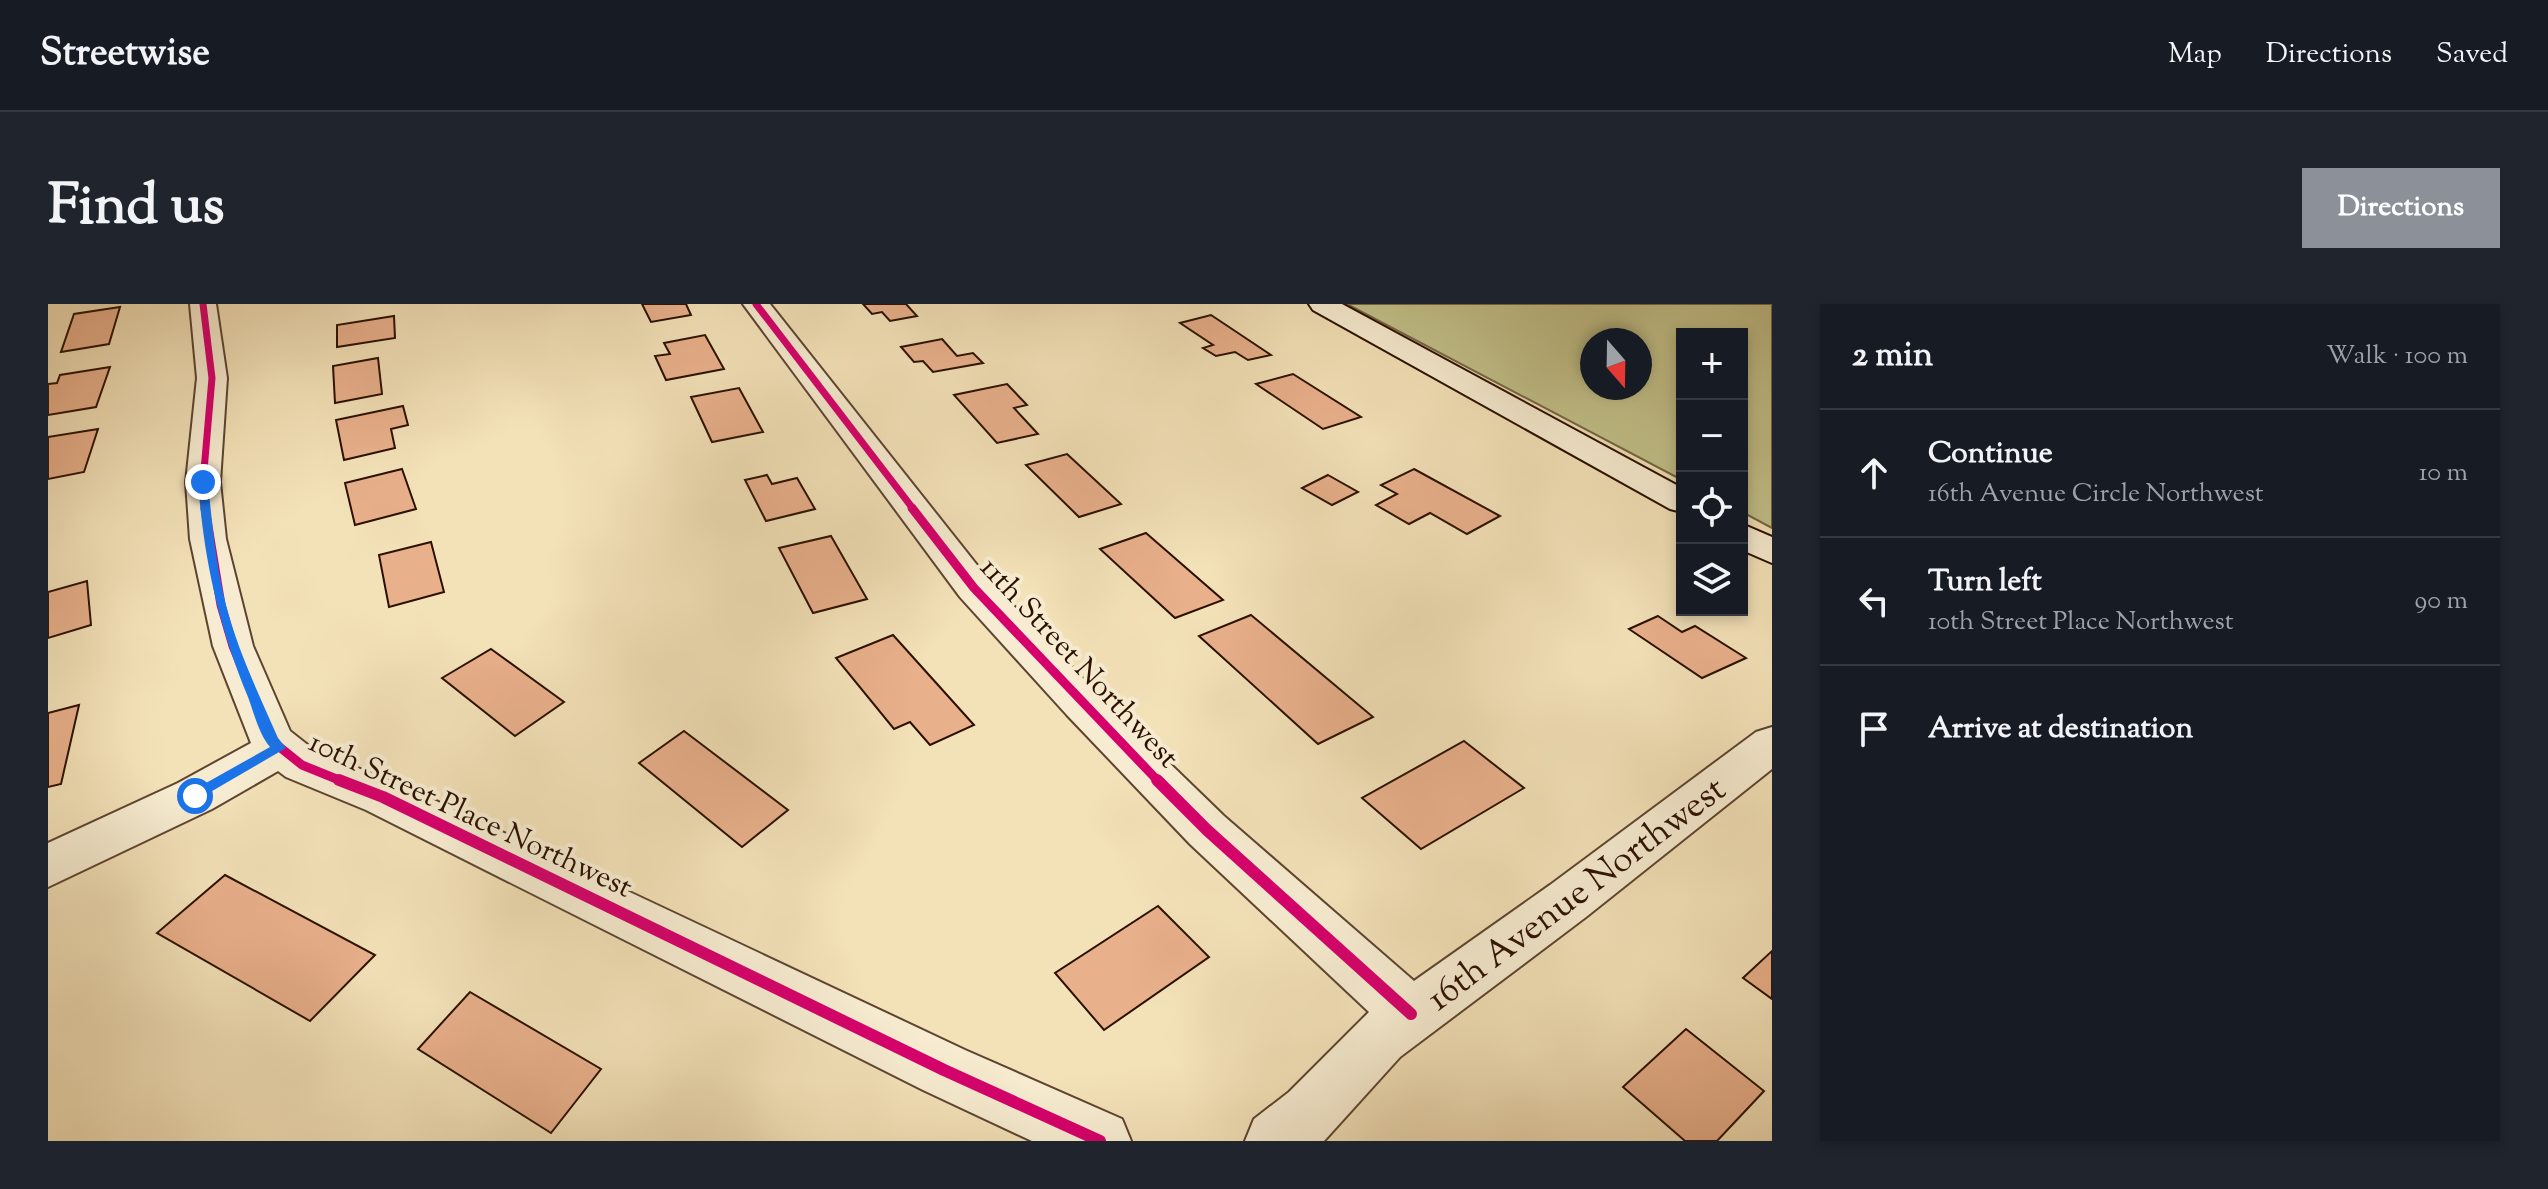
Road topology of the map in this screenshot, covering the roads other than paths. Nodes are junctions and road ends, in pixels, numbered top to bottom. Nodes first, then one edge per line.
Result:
1 (203, 304) edge
2 (756, 304) edge
3 (1322, 304) edge
4 (1676, 499) edge
5 (1748, 538) edge
6 (1772, 552) edge
7 (1772, 744) edge
8 (280, 748) junction
9 (48, 866) edge
10 (1411, 1014) junction
11 (1100, 1141) edge
12 (1276, 1141) edge

1 - 8 street, 10th Street Place Northwest
2 - 10 street, 11th Street Northwest
3 - 4 street
5 - 6 street
7 - 10 street, 16th Avenue Northwest
8 - 9 street
8 - 11 street, 10th Street Place Northwest
10 - 12 street, 16th Avenue Northwest

